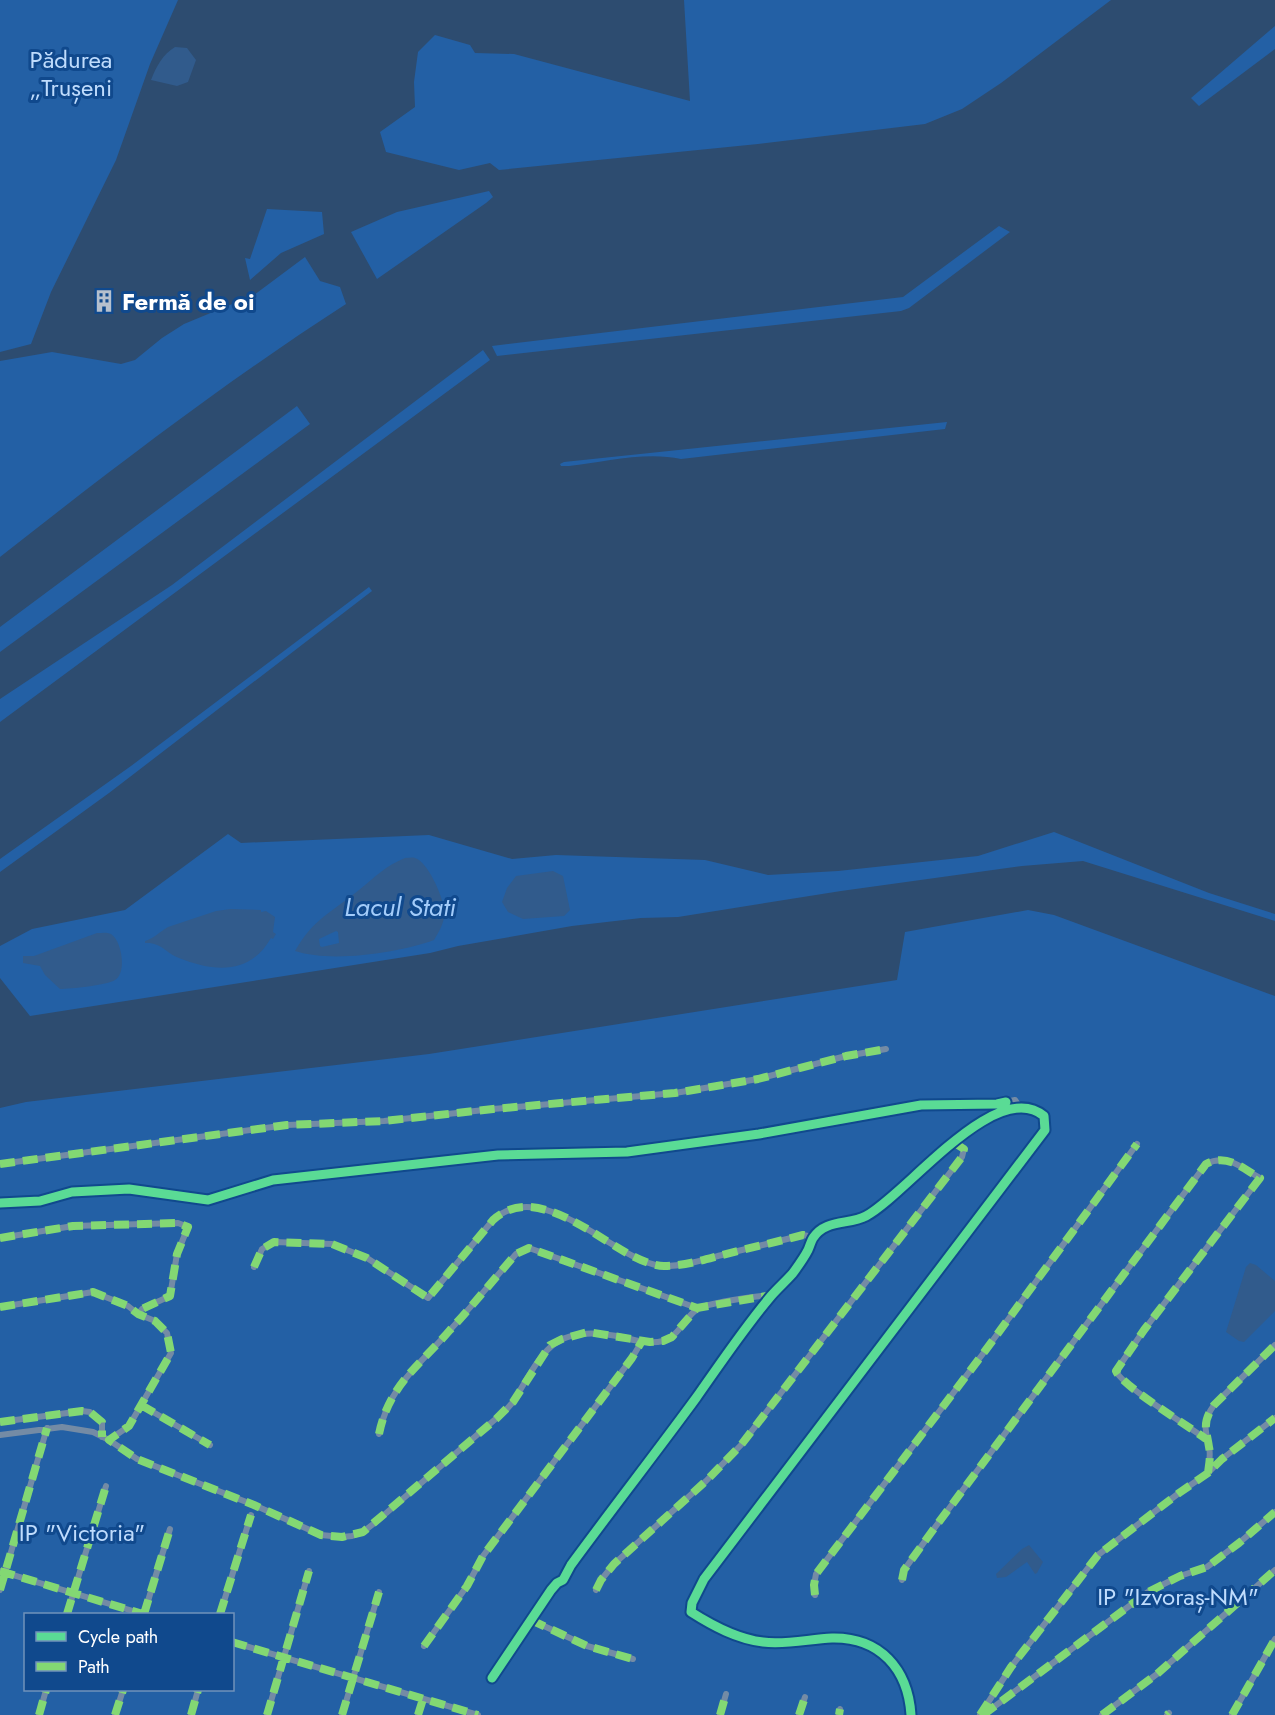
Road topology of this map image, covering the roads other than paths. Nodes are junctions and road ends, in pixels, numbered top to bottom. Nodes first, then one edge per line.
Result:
1 (886, 1049) dead end
2 (1017, 1108) junction
3 (953, 1142) junction
4 (1137, 1144) dead end
5 (0, 1164) edge
6 (0, 1203) edge
7 (813, 1237) junction
8 (0, 1238) edge
9 (254, 1267) dead end
10 (772, 1295) junction
11 (0, 1307) edge
12 (697, 1308) junction
13 (138, 1314) junction
14 (642, 1341) junction
15 (1275, 1345) edge
16 (141, 1405) junction
17 (1275, 1418) edge
18 (0, 1422) edge
19 (46, 1428) junction
20 (380, 1434) dead end
21 (0, 1435) edge
22 (105, 1438) junction
23 (1206, 1439) junction
24 (210, 1445) dead end
25 (1208, 1473) junction
26 (106, 1486) dead end
27 (1275, 1512) edge
28 (251, 1515) dead end
29 (170, 1529) dead end
30 (1275, 1570) edge
31 (309, 1571) dead end
32 (3, 1572) edge
33 (902, 1580) dead end
34 (0, 1590) edge
35 (596, 1590) dead end
36 (379, 1592) dead end
37 (73, 1594) junction
38 (815, 1595) dead end
39 (67, 1613) edge
40 (140, 1613) edge
41 (143, 1613) edge
42 (220, 1613) edge
43 (531, 1620) junction
44 (1275, 1639) edge
45 (234, 1643) edge
46 (424, 1646) dead end
47 (284, 1658) junction
48 (633, 1659) dead end
49 (353, 1678) junction
50 (492, 1678) dead end
51 (45, 1691) edge
52 (122, 1691) edge
53 (197, 1691) edge
54 (726, 1694) dead end
55 (805, 1697) dead end
56 (423, 1699) junction
57 (39, 1715) edge
58 (115, 1715) edge
59 (191, 1715) edge
60 (267, 1715) edge
61 (342, 1715) edge
62 (418, 1715) edge
63 (478, 1715) edge
64 (720, 1715) edge
65 (800, 1715) edge
66 (911, 1715) edge
67 (981, 1715) edge
68 (1102, 1715) edge
69 (1232, 1715) edge

1 - 5 street
2 - 3 street
2 - 6 street
2 - 66 street
3 - 7 street
3 - 35 street
4 - 38 street
7 - 9 street
7 - 10 street
8 - 13 street
10 - 12 street
10 - 43 street
11 - 13 street
12 - 14 street
12 - 20 street
13 - 16 street
14 - 22 street
14 - 46 street
15 - 23 street
16 - 22 street
16 - 24 street
17 - 25 street
18 - 22 street
19 - 21 street
19 - 22 street
19 - 32 street
23 - 25 street
23 - 33 street
25 - 67 street
26 - 37 street
27 - 67 street
28 - 42 street
29 - 41 street
30 - 68 street
31 - 47 street
32 - 34 street
32 - 37 street
36 - 49 street
37 - 39 street
37 - 40 street
43 - 48 street
43 - 50 street
44 - 69 street
45 - 47 street
47 - 49 street
47 - 60 street
49 - 56 street
49 - 61 street
51 - 57 street
52 - 58 street
53 - 59 street
54 - 64 street
55 - 65 street
56 - 62 street
56 - 63 street

